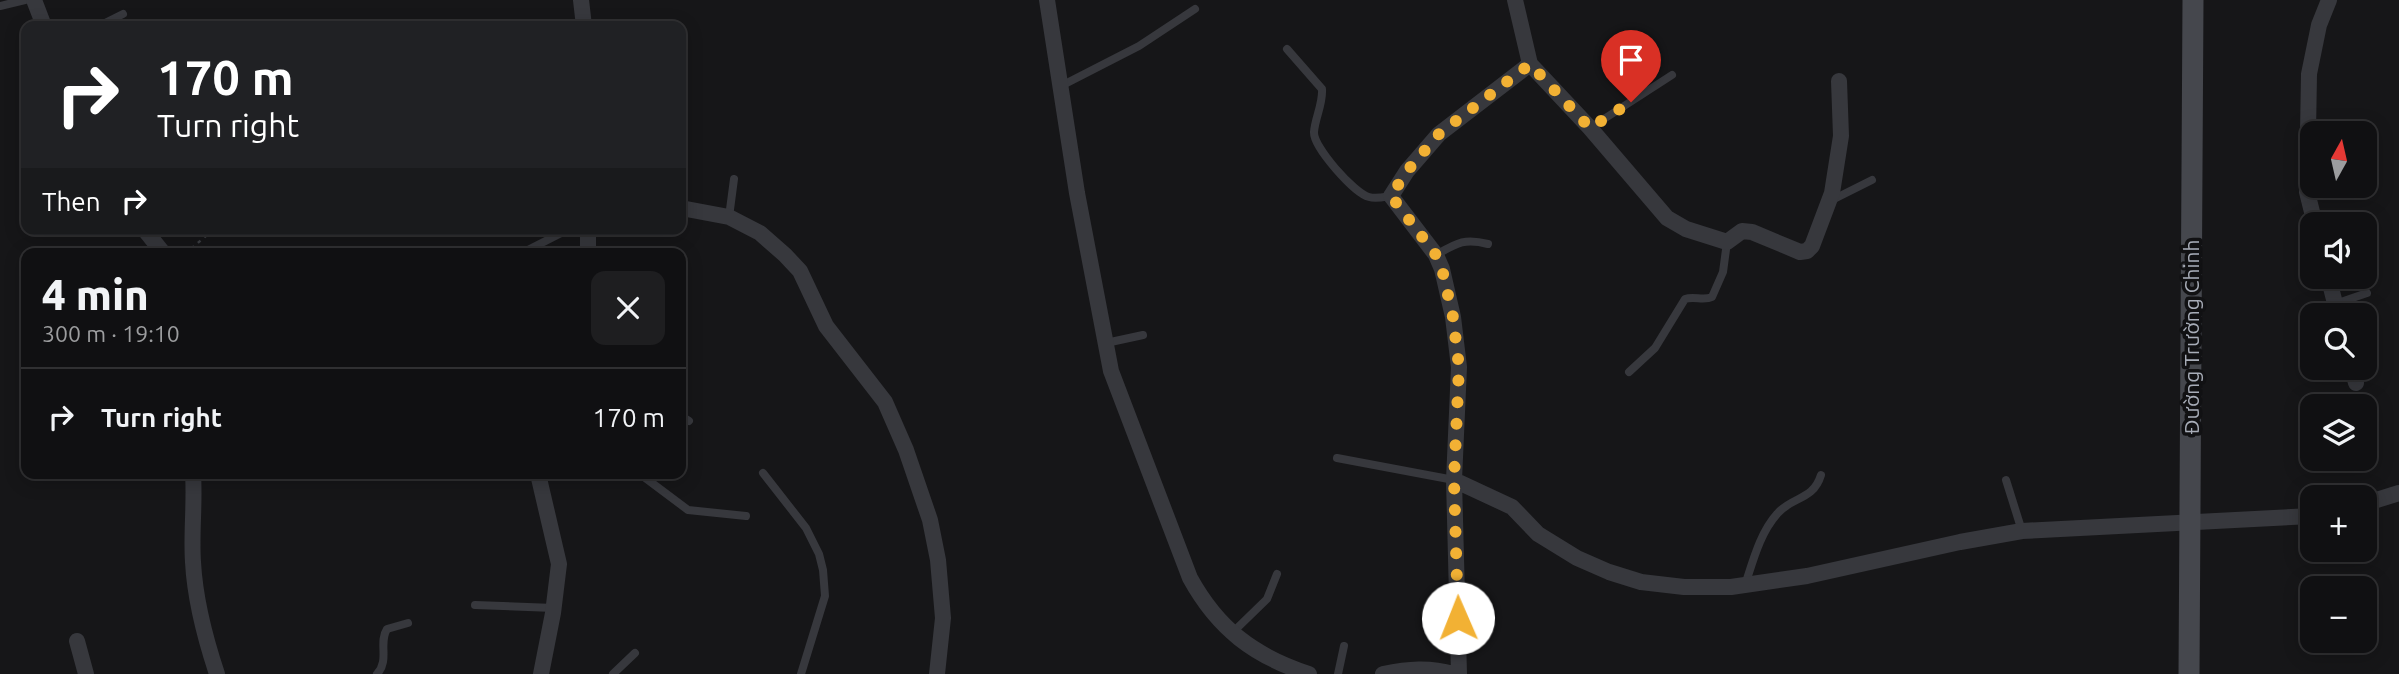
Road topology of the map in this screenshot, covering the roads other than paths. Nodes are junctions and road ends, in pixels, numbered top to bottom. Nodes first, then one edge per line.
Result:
1 (25, 0) edge
2 (34, 0) edge
3 (581, 0) edge
4 (1046, 0) edge
5 (1515, 0) edge
6 (2193, 0) edge
7 (2329, 0) edge
8 (0, 6) edge
9 (1195, 9) dead end
10 (123, 14) dead end
11 (42, 21) edge
12 (109, 21) edge
13 (583, 21) edge
14 (1287, 49) dead end
15 (1530, 64) junction
16 (1672, 75) dead end
17 (1839, 81) dead end
18 (1059, 88) junction
19 (1590, 128) junction
20 (734, 179) dead end
21 (1872, 180) dead end
22 (1391, 196) junction
23 (1830, 201) junction
24 (686, 209) edge
25 (2312, 212) edge
26 (729, 217) junction
27 (557, 235) edge
28 (1727, 242) junction
29 (1488, 244) dead end
30 (532, 248) edge
31 (1436, 255) junction
32 (2367, 293) dead end
33 (2348, 303) edge
34 (1143, 335) dead end
35 (1106, 343) junction
36 (1629, 372) dead end
37 (1337, 458) dead end
38 (763, 473) dead end
39 (1821, 475) dead end
40 (192, 479) edge
41 (539, 479) edge
42 (647, 479) edge
43 (1454, 480) junction
44 (2006, 480) dead end
45 (2399, 493) edge
46 (2377, 500) edge
47 (746, 516) dead end
48 (2300, 517) edge
49 (2191, 522) junction
50 (2022, 531) junction
51 (1277, 574) dead end
52 (1745, 585) junction
53 (475, 605) dead end
54 (554, 608) junction
55 (408, 624) dead end
56 (1231, 634) junction
57 (77, 641) dead end
58 (1344, 646) dead end
59 (635, 653) dead end
60 (86, 674) edge
61 (217, 674) edge
62 (377, 674) edge
63 (541, 674) edge
64 (613, 674) edge
65 (801, 674) edge
66 (937, 674) edge
67 (1309, 674) edge
68 (1338, 674) edge
69 (1383, 674) edge
70 (1456, 674) edge
71 (2189, 674) edge

1 - 8 lane
2 - 11 street
3 - 13 street
4 - 18 street
5 - 15 street
6 - 49 main road, Đường Trường Chinh
7 - 25 street
9 - 18 lane
10 - 12 lane
14 - 22 lane
15 - 19 street
15 - 22 street
16 - 19 lane
17 - 23 street
18 - 35 street
19 - 28 street
20 - 26 lane
21 - 23 lane
22 - 31 street
23 - 28 street
24 - 26 street
26 - 66 street
27 - 30 lane
28 - 36 lane
29 - 31 lane
31 - 43 street
32 - 33 lane
34 - 35 lane
35 - 56 street
37 - 43 lane
38 - 65 lane
39 - 52 lane
40 - 61 street
41 - 54 street
42 - 47 lane
43 - 52 street
43 - 70 street
44 - 50 lane
45 - 46 street
48 - 49 street
49 - 50 street
49 - 71 main road, Đường Trường Chinh
50 - 52 street
51 - 56 lane
53 - 54 lane
54 - 63 street
55 - 62 lane
56 - 67 street
57 - 60 street
58 - 68 lane
59 - 64 lane
69 - 70 street

